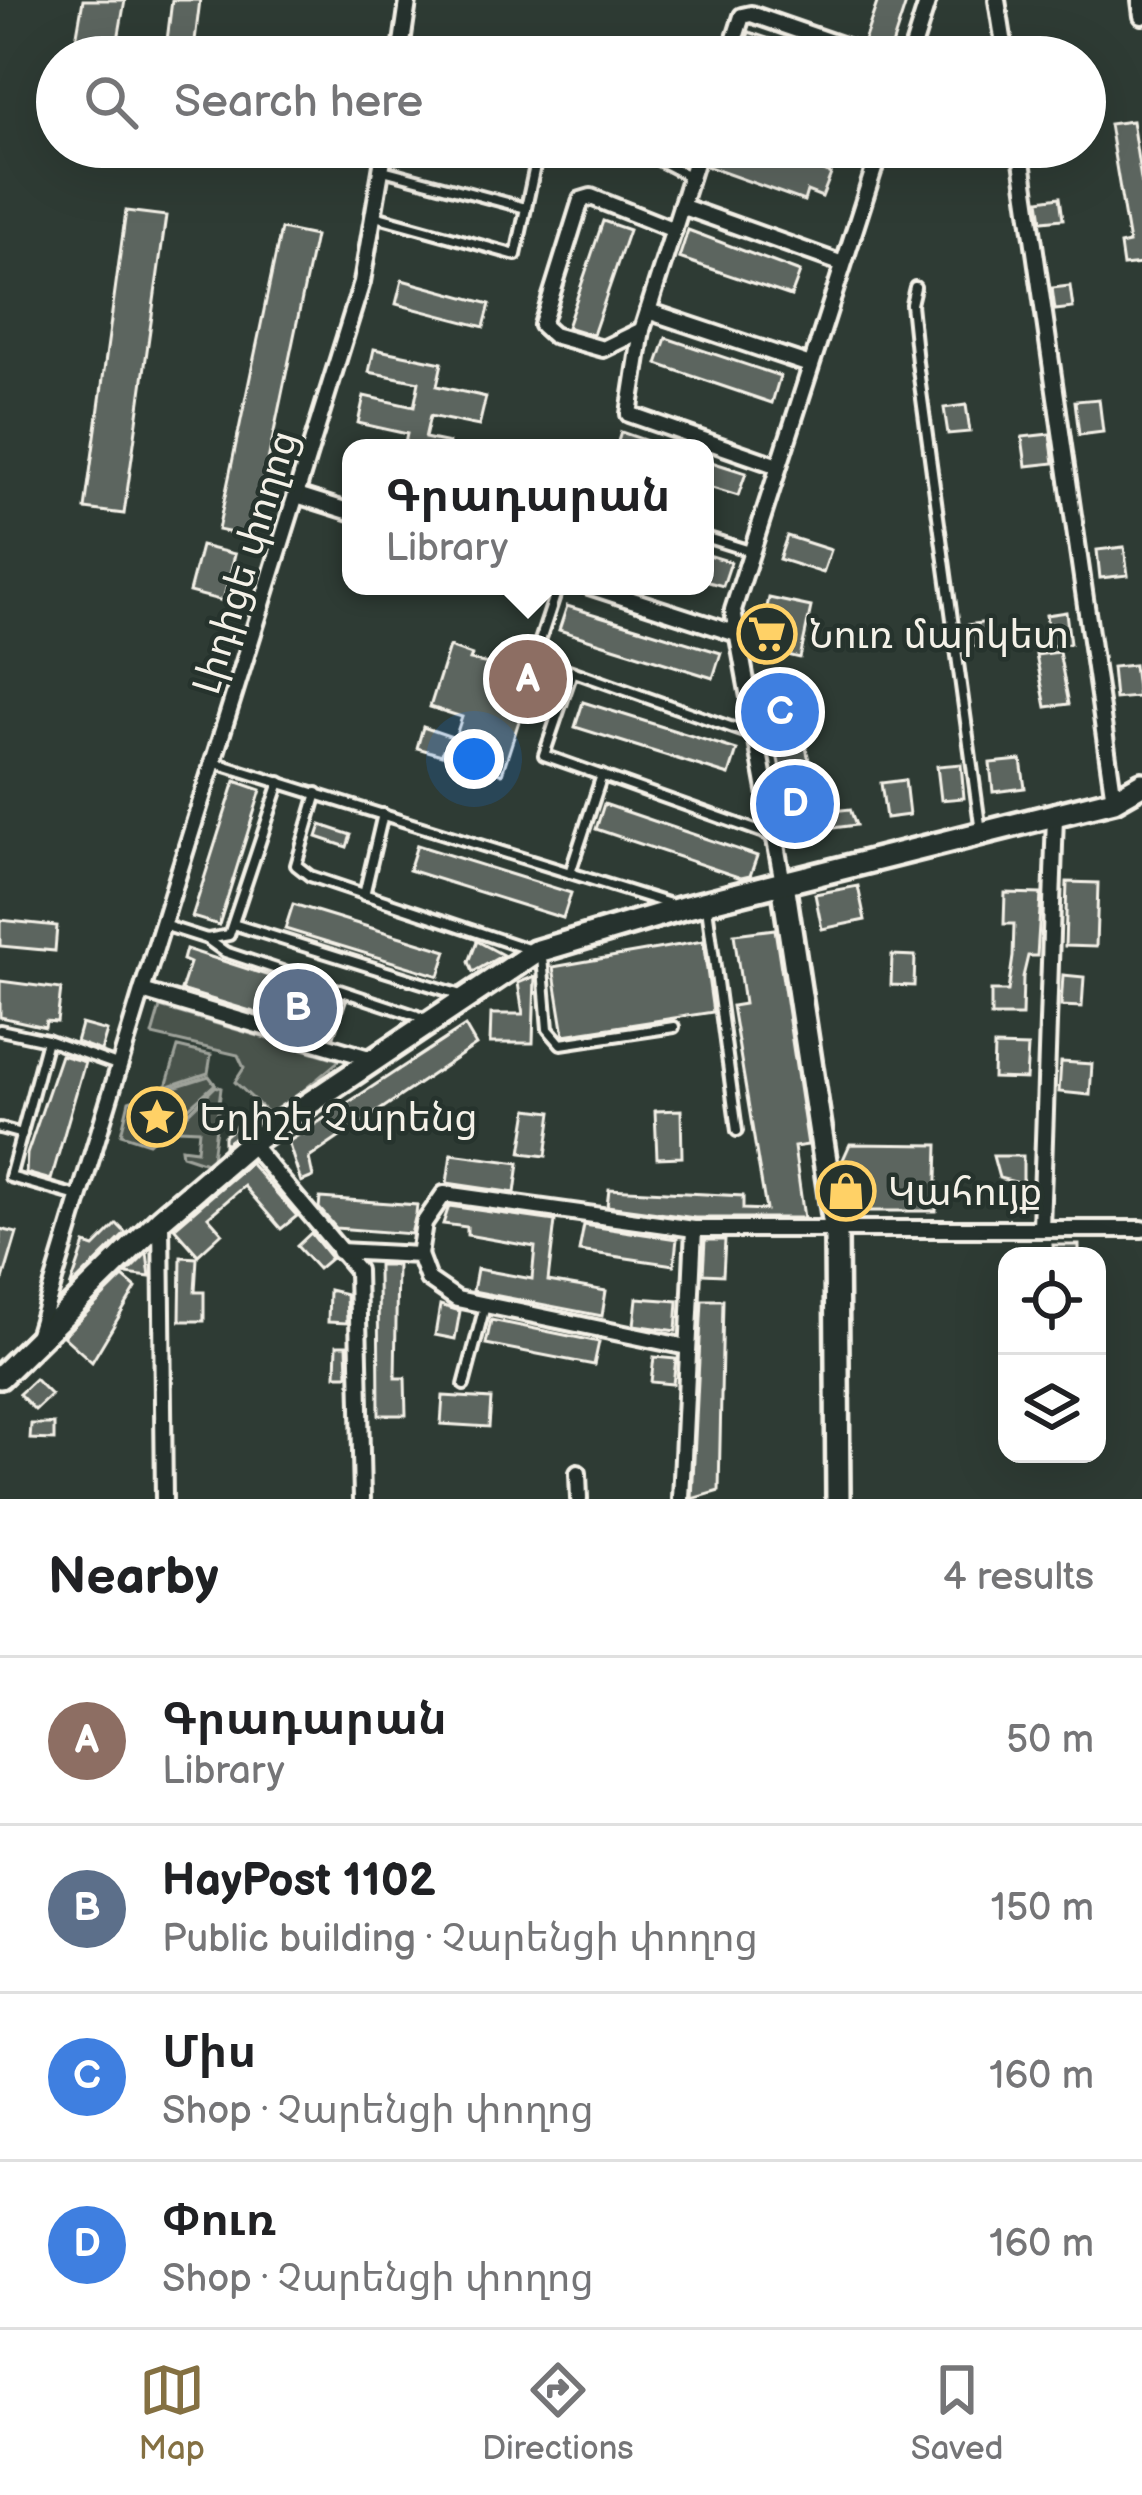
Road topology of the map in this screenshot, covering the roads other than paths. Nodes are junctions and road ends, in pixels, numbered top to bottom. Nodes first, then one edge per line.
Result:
1 (928, 0) edge
2 (997, 0) edge
3 (1140, 0) edge
4 (408, 2) edge
5 (1142, 16) edge
6 (403, 36) edge
7 (736, 36) edge
8 (814, 36) edge
9 (917, 36) edge
10 (1003, 36) edge
11 (535, 168) edge
12 (674, 168) edge
13 (694, 168) edge
14 (874, 168) edge
15 (1023, 168) edge
16 (381, 170) joint
17 (691, 177) junction
18 (682, 206) junction
19 (526, 208) junction
20 (373, 216) junction
21 (674, 230) junction
22 (843, 264) junction
23 (915, 287) dead end
24 (648, 311) junction
25 (642, 330) junction
26 (810, 365) junction
27 (700, 439) edge
28 (714, 444) edge
29 (778, 466) junction
30 (300, 496) junction
31 (342, 509) edge
32 (714, 540) edge
33 (752, 552) junction
34 (555, 595) edge
35 (617, 595) edge
36 (734, 633) junction
37 (572, 672) junction
38 (755, 735) junction
39 (216, 763) junction
40 (602, 775) junction
41 (280, 782) junction
42 (1142, 784) edge
43 (317, 793) junction
44 (1114, 800) junction
45 (383, 814) junction
46 (1055, 816) junction
47 (981, 833) junction
48 (774, 836) junction
49 (570, 873) junction
50 (783, 883) junction
51 (364, 895) junction
52 (706, 902) junction
53 (683, 908) junction
54 (233, 924) junction
55 (164, 925) junction
56 (207, 939) junction
57 (538, 951) junction
58 (142, 991) junction
59 (466, 996) junction
60 (428, 1020) junction
61 (674, 1028) dead end
62 (0, 1030) edge
63 (47, 1040) junction
64 (369, 1058) junction
65 (117, 1066) junction
66 (0, 1128) edge
67 (737, 1131) dead end
68 (22, 1134) junction
69 (250, 1143) junction
70 (10, 1177) junction
71 (0, 1184) edge
72 (77, 1196) junction
73 (161, 1219) junction
74 (1041, 1228) junction
75 (694, 1229) junction
76 (1142, 1229) edge
77 (836, 1233) junction
78 (339, 1251) junction
79 (419, 1255) junction
80 (485, 1306) junction
81 (36, 1340) junction
82 (687, 1347) junction
83 (0, 1378) edge
84 (464, 1385) dead end
85 (578, 1473) dead end
86 (164, 1499) edge
87 (362, 1499) edge
88 (579, 1499) edge
89 (681, 1499) edge
90 (838, 1499) edge

1 - 9 street
2 - 10 street
3 - 5 street
4 - 6 street
7 - 8 street
11 - 19 lane
12 - 17 lane
13 - 17 street
14 - 22 street
15 - 44 street
16 - 19 lane
16 - 20 street, Լիդիցե փողոց
17 - 18 street
18 - 21 street
18 - 22 street
19 - 20 lane
20 - 30 street, Լիդիցե փողոց
21 - 24 street
21 - 25 street
22 - 26 street
23 - 47 lane
24 - 25 street
24 - 26 street
25 - 27 street
26 - 29 street
28 - 29 street
29 - 33 street
30 - 31 street
30 - 39 street, Լիդիցե փողոց
32 - 33 lane
33 - 36 street
34 - 37 lane
35 - 36 street
36 - 38 street
37 - 38 lane
37 - 40 lane
38 - 48 street
39 - 41 lane
39 - 55 street, Լիդիցե փողոց
40 - 48 lane
40 - 49 lane
41 - 43 lane
41 - 54 lane
42 - 44 main road
43 - 45 lane
43 - 51 lane
44 - 46 main road
45 - 49 lane
45 - 51 lane
46 - 47 main road
46 - 74 street
47 - 50 main road
48 - 50 street
49 - 53 lane
50 - 52 main road
50 - 77 main road
51 - 57 lane
52 - 53 main road
52 - 67 lane
53 - 57 main road
54 - 56 lane
54 - 59 lane
55 - 56 lane
55 - 58 street, Լիդիցե փողոց
56 - 60 lane
57 - 59 main road
57 - 61 lane
58 - 64 street
58 - 65 street, Լիդիցե փողոց
59 - 60 main road
60 - 64 main road
62 - 63 lane
63 - 65 lane
63 - 68 lane
64 - 69 main road
65 - 72 street, Լիդիցե փողոց
66 - 68 lane
68 - 70 lane
69 - 73 main road
69 - 78 street
70 - 71 lane
70 - 72 lane
72 - 81 street, Լիդիցե փողոց
73 - 81 main road
73 - 86 street
74 - 76 street
74 - 77 street
75 - 77 street
75 - 79 street
75 - 82 street
77 - 90 main road
78 - 79 street
78 - 87 street
79 - 80 street
80 - 82 street
80 - 84 lane
81 - 83 main road
82 - 89 street
85 - 88 street

